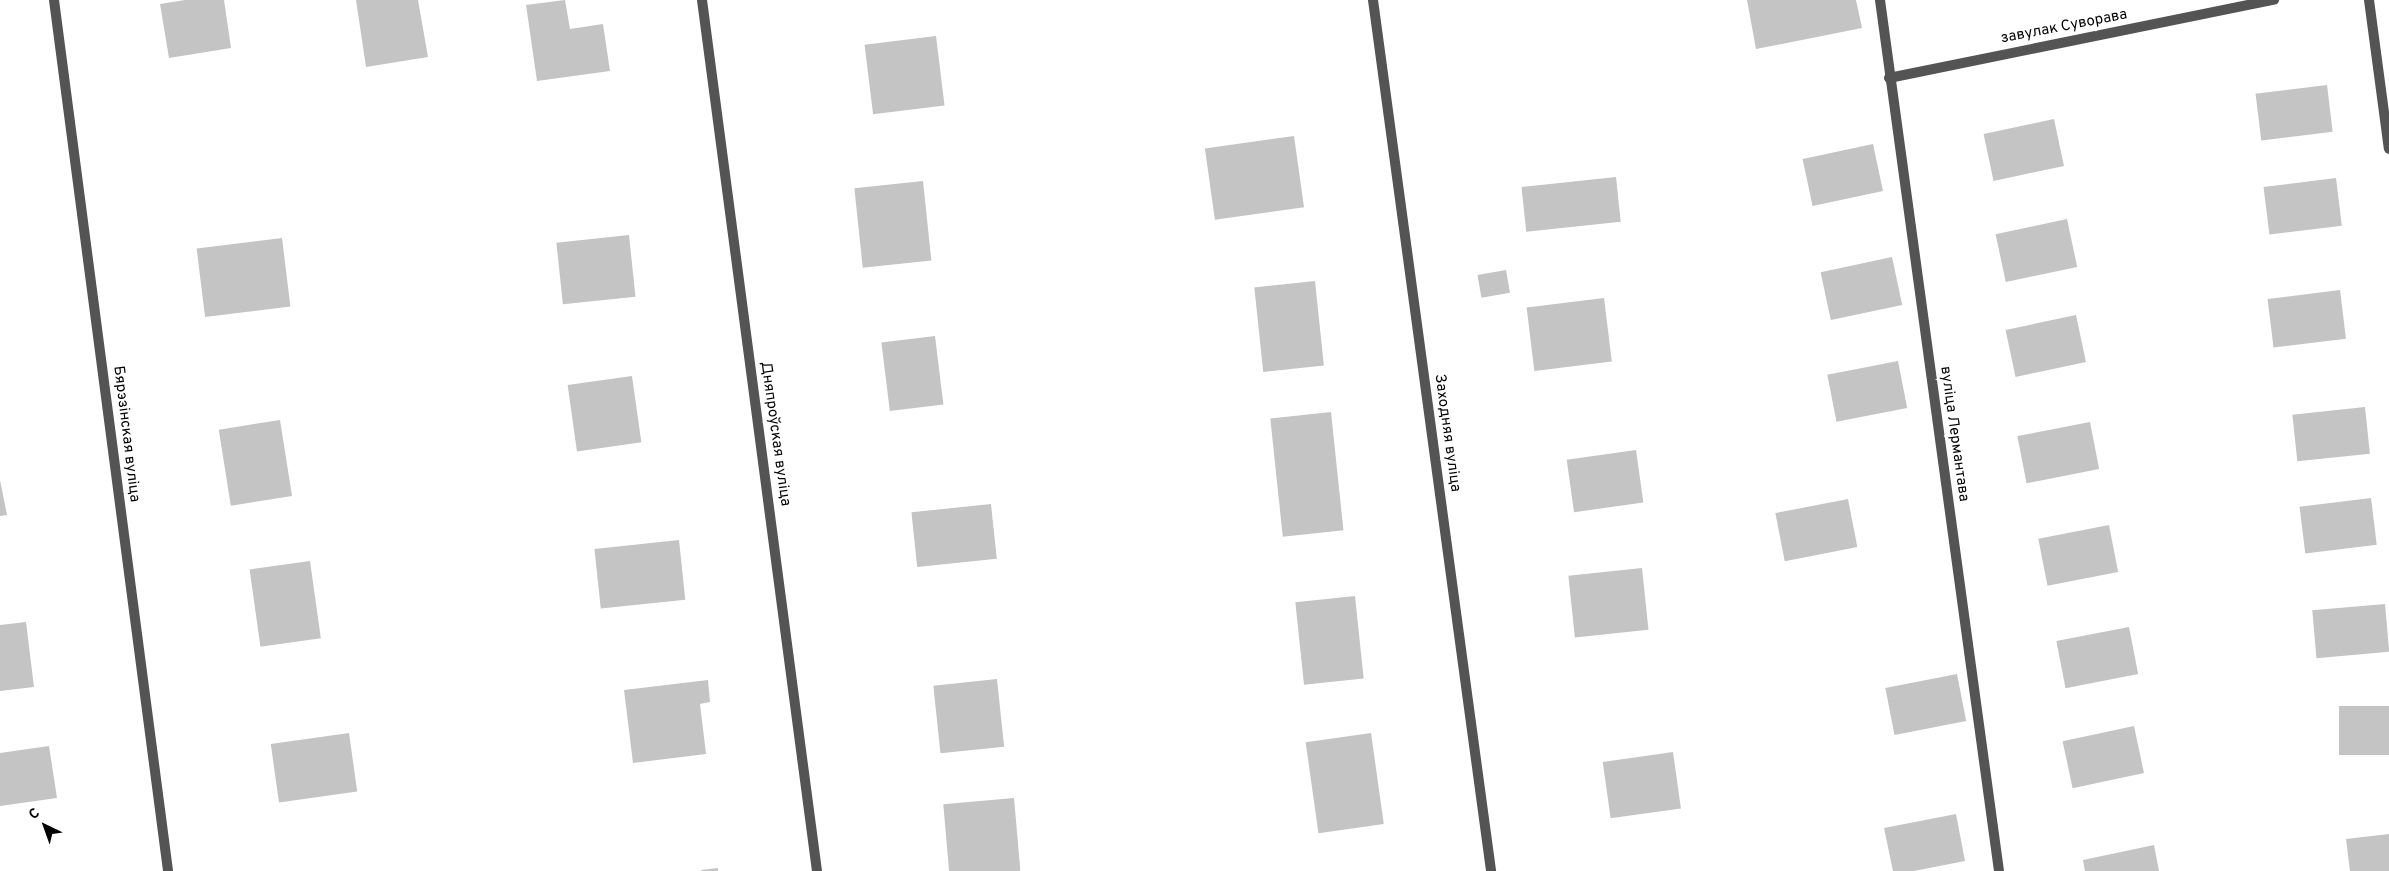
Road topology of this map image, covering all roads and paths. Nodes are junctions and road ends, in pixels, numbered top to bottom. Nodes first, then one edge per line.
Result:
1 (54, 0) edge
2 (702, 0) edge
3 (1373, 0) edge
4 (1880, 0) edge
5 (2274, 0) edge
6 (2369, 0) edge
7 (1889, 78) junction
8 (2389, 149) edge
9 (168, 871) edge
10 (817, 871) edge
11 (1491, 871) edge
12 (1999, 871) edge

1 - 9 street, Бярэзінская вуліца
2 - 10 street, Дняпроўская вуліца
3 - 11 street, Заходняя вуліца
4 - 7 street, вуліца Лермантава
5 - 7 street, завулак Суворава
6 - 8 street
7 - 12 street, вуліца Лермантава

